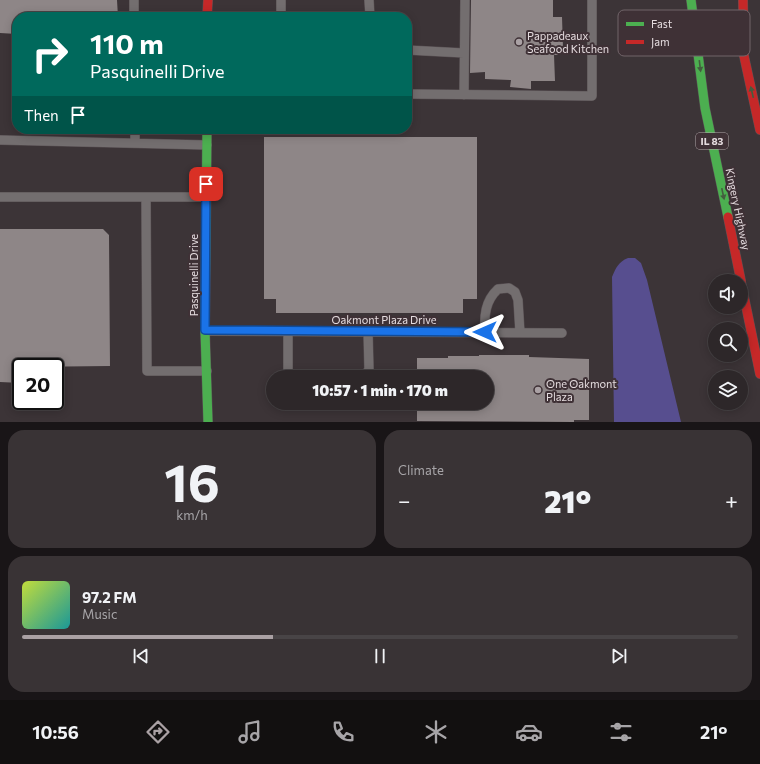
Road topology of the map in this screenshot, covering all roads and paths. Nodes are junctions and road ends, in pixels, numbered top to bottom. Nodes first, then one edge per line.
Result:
1 (134, 0) edge
2 (208, 0) edge
3 (281, 0) edge
4 (370, 0) edge
5 (465, 0) edge
6 (592, 0) edge
7 (691, 0) edge
8 (743, 0) edge
9 (692, 10) edge
10 (743, 10) edge
11 (134, 12) edge
12 (208, 12) edge
13 (281, 12) edge
14 (370, 12) edge
15 (412, 50) edge
16 (464, 53) junction
17 (698, 56) edge
18 (744, 56) edge
19 (412, 94) edge
20 (464, 95) junction
21 (760, 130) edge
22 (135, 134) edge
23 (207, 134) edge
24 (0, 140) edge
25 (135, 143) junction
26 (207, 145) junction
27 (0, 197) edge
28 (146, 197) junction
29 (206, 197) junction
30 (739, 274) edge
31 (748, 314) edge
32 (205, 330) junction
33 (288, 331) junction
34 (368, 331) junction
35 (485, 332) junction
36 (520, 333) junction
37 (562, 333) dead end
38 (288, 370) edge
39 (369, 370) edge
40 (207, 371) junction
41 (760, 374) edge
42 (208, 422) edge

1 - 11 lane
2 - 12 main road
3 - 13 lane
4 - 14 lane
5 - 16 lane
6 - 20 lane
7 -> 9 main road, Kingery Highway / IL 83
10 -> 8 main road
15 - 16 lane
16 - 20 lane
17 -> 30 main road, Kingery Highway / IL 83
21 -> 18 main road
19 - 20 lane
22 - 25 lane
23 - 26 main road, Pasquinelli Drive
24 - 25 lane
25 - 26 lane
26 - 29 main road, Pasquinelli Drive
27 - 28 lane
28 - 29 lane
28 - 40 lane
29 - 32 main road, Pasquinelli Drive
31 - 41 main road, Kingery Highway / IL 83
32 - 33 lane, Oakmont Plaza Drive
32 - 40 main road, Pasquinelli Drive
33 - 34 lane, Oakmont Plaza Drive
33 - 38 lane
34 - 35 lane, Oakmont Plaza Drive
34 - 39 lane
35 - 36 lane, Oakmont Plaza Drive
35 - 36 lane
36 - 37 lane, Oakmont Plaza Drive
40 - 42 main road, Pasquinelli Drive

